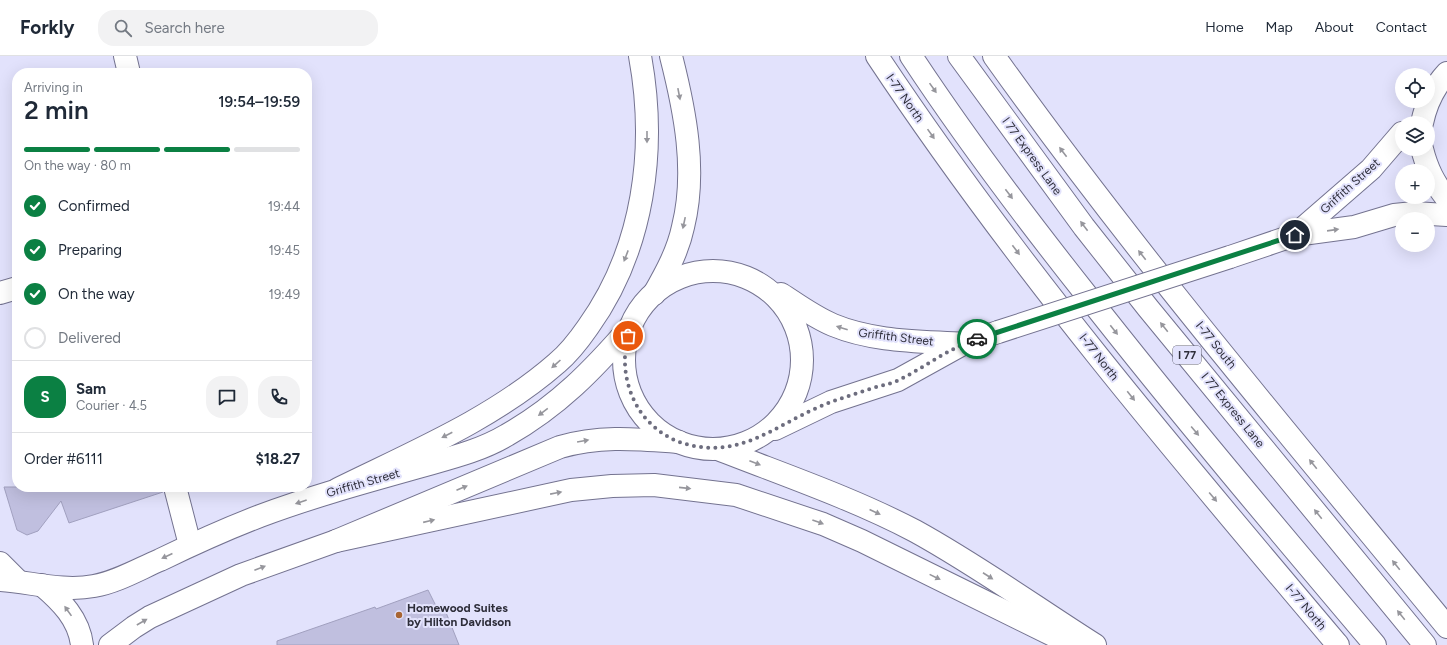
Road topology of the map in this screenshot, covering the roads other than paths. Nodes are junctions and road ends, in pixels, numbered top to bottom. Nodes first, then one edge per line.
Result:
1 (125, 56) edge
2 (640, 56) edge
3 (671, 56) edge
4 (877, 56) edge
5 (911, 56) edge
6 (959, 56) edge
7 (994, 56) edge
8 (128, 68) edge
9 (1395, 141) edge
10 (1424, 156) edge
11 (1447, 199) edge
12 (1447, 215) edge
13 (1295, 235) junction
14 (768, 286) junction
15 (12, 289) edge
16 (0, 293) edge
17 (654, 294) junction
18 (631, 326) junction
19 (963, 344) junction
20 (756, 438) junction
21 (679, 442) junction
22 (718, 449) junction
23 (338, 489) junction
24 (176, 492) edge
25 (336, 541) junction
26 (190, 545) junction
27 (0, 563) edge
28 (9, 580) edge
29 (42, 585) junction
30 (1447, 627) edge
31 (82, 645) edge
32 (110, 645) edge
33 (1073, 645) edge
34 (1095, 645) edge
35 (1338, 645) edge
36 (1375, 645) edge
37 (1425, 645) edge

1 - 8 main road
2 -> 23 main road
3 -> 17 main road
4 -> 35 main road, I-77 North
5 -> 36 main road
37 -> 6 main road, I 77 Express Lane / I 77
30 -> 7 main road, I-77 South / I 77
9 - 13 main road, Griffith Street
10 - 11 main road
13 -> 12 main road, Griffith Street
13 - 19 main road, Griffith Street, bridge
14 - 17 main road, Griffith Street
19 -> 14 main road, Griffith Street
14 - 20 main road
15 - 16 main road
17 - 18 main road
18 - 21 main road
18 -> 23 main road, Griffith Street
19 - 20 main road, Griffith Street
20 - 22 main road
21 - 22 main road
25 -> 21 main road
22 -> 34 main road
23 -> 26 main road, Griffith Street
24 - 26 main road
32 -> 25 main road
25 -> 33 main road
26 -> 29 main road, Griffith Street
27 - 28 main road
28 - 29 main road, Griffith Street
31 -> 29 main road

